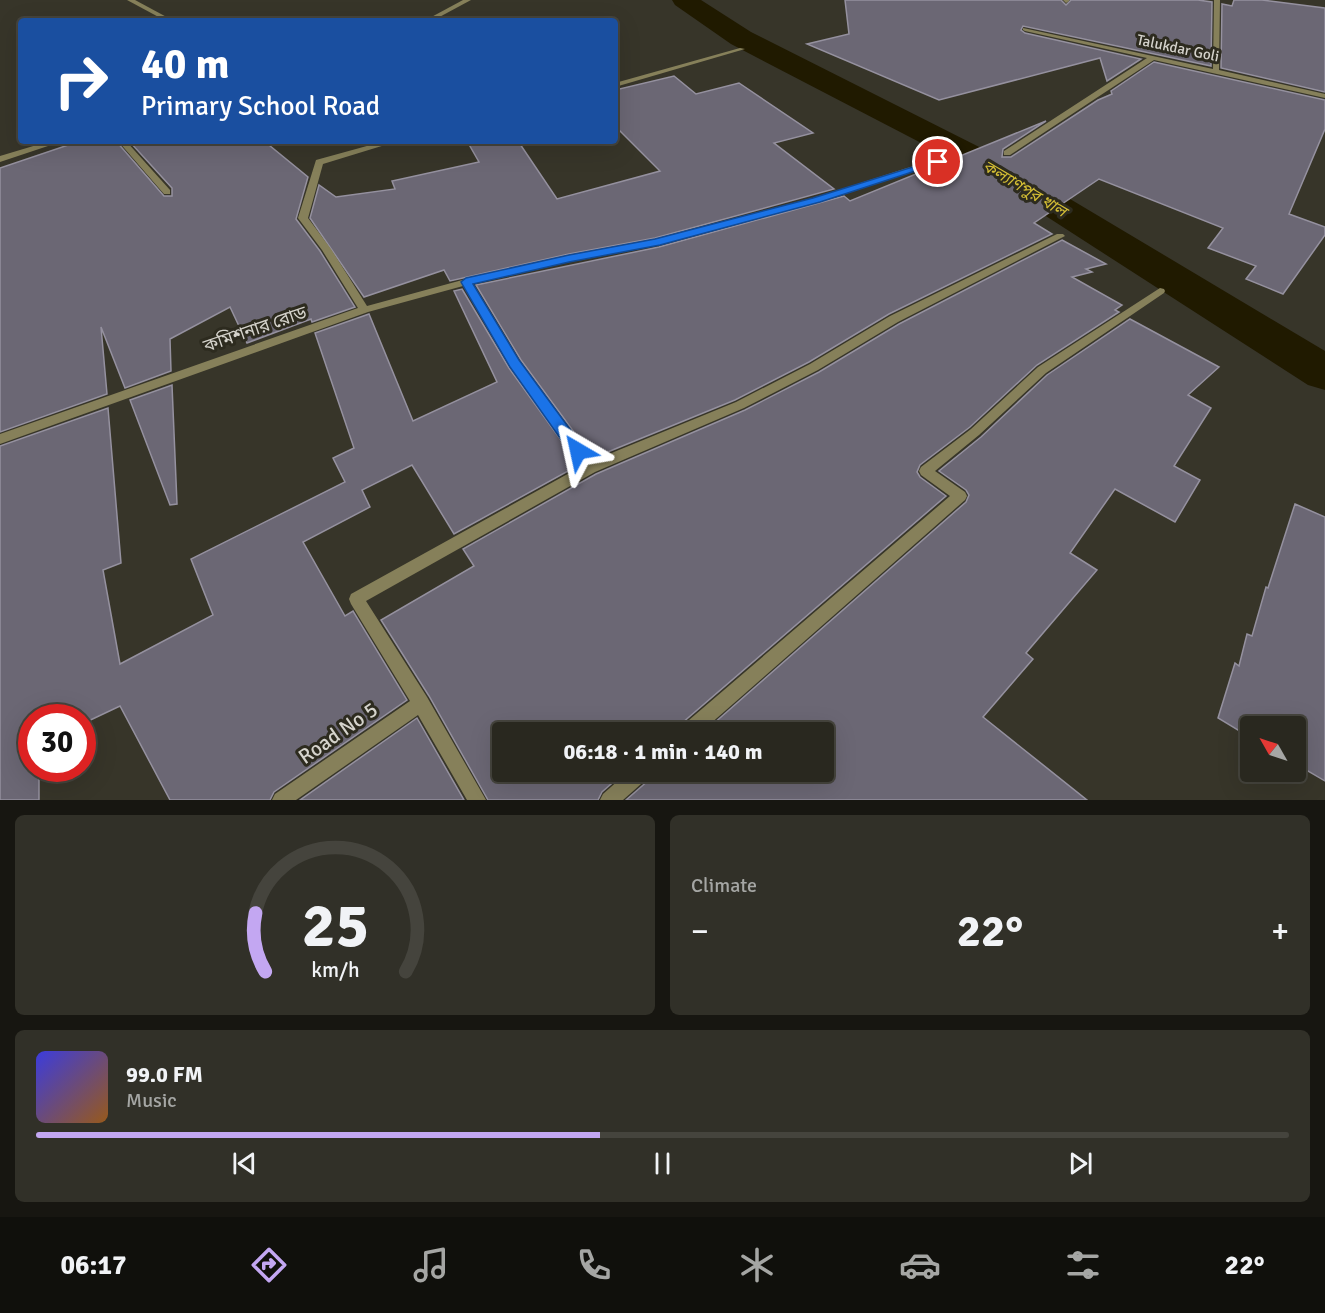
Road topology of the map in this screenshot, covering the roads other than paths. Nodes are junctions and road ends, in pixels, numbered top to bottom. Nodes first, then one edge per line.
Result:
1 (130, 0) edge
2 (468, 0) edge
3 (1217, 0) edge
4 (165, 18) edge
5 (432, 18) edge
6 (1024, 29) dead end
7 (742, 50) dead end
8 (1154, 57) junction
9 (1216, 70) junction
10 (618, 85) edge
11 (1325, 96) edge
12 (49, 144) edge
13 (125, 144) edge
14 (383, 144) edge
15 (1007, 153) dead end
16 (0, 159) edge
17 (938, 162) dead end
18 (167, 192) dead end
19 (1060, 236) dead end
20 (466, 282) junction
21 (1160, 291) dead end
22 (364, 310) junction
23 (0, 439) edge
24 (590, 468) junction
25 (421, 703) junction
26 (700, 722) edge
27 (630, 782) edge
28 (281, 800) edge
29 (477, 800) edge
30 (609, 800) edge

1 - 4 street
2 - 5 street
3 - 9 street
6 - 8 street, Talukdar Goli
7 - 10 street
8 - 9 street, Talukdar Goli
8 - 15 street
9 - 11 street, Talukdar Goli
12 - 16 street
13 - 18 street
14 - 22 street
17 - 20 street, কমিশনার রোড
19 - 24 street
20 - 22 street, কমিশনার রোড
20 - 24 street
21 - 26 street
22 - 23 street, কমিশনার রোড
24 - 25 street
25 - 28 street, Road No 5
25 - 29 street
27 - 30 street

